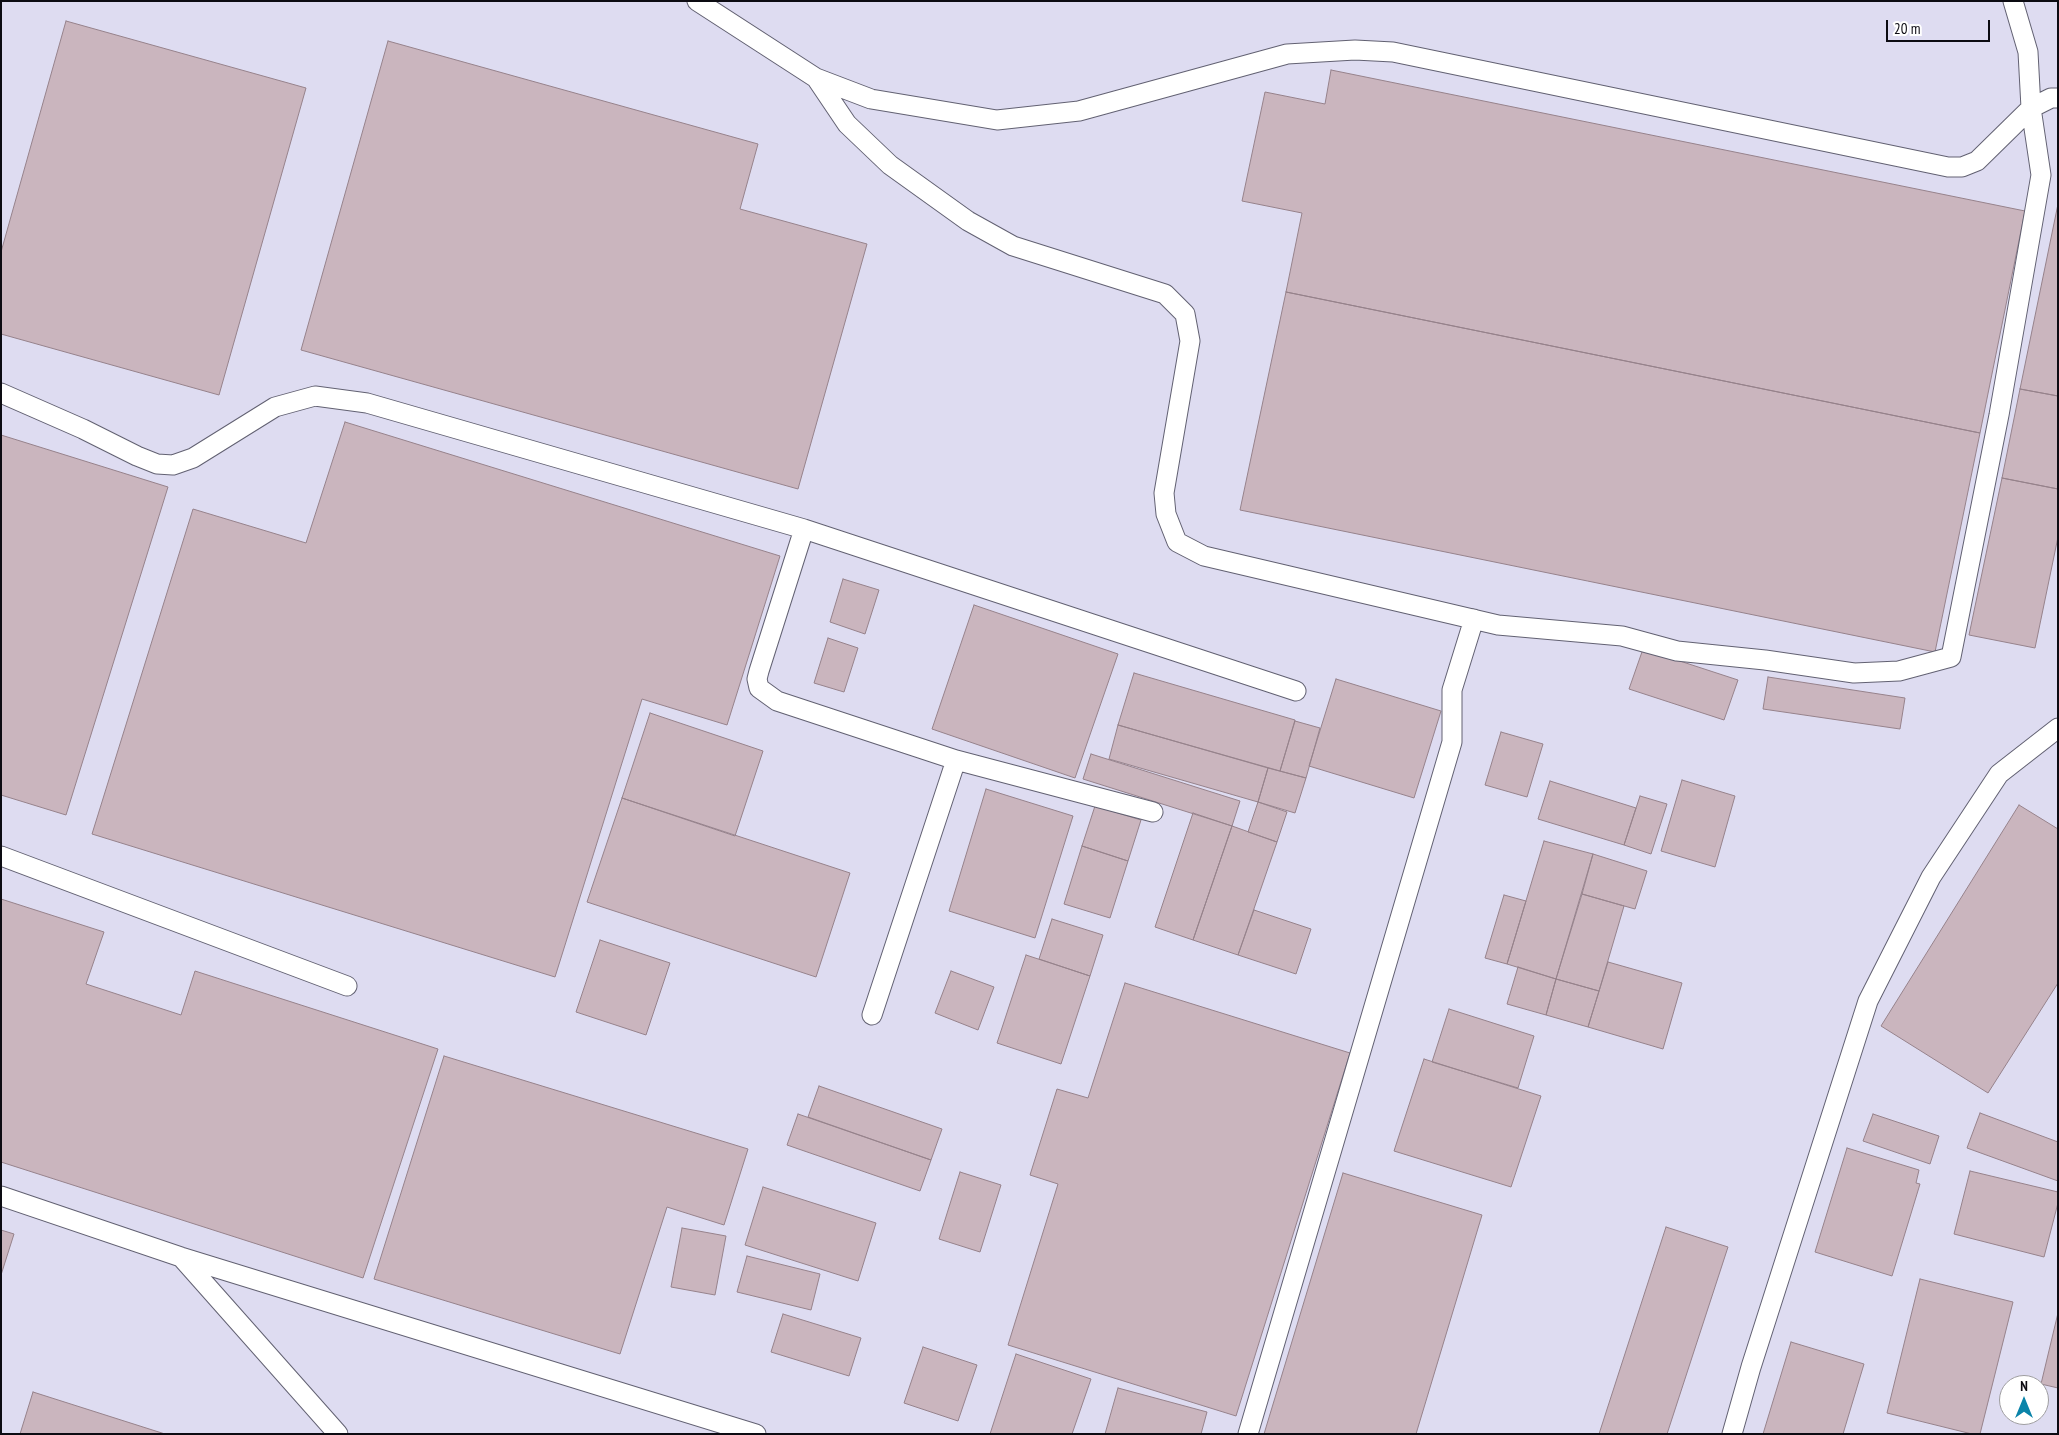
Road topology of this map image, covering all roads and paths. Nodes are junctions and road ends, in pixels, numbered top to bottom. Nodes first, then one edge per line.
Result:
1 (697, 1) edge
2 (2013, 1) edge
3 (816, 78) junction
4 (2058, 98) edge
5 (2031, 108) junction
6 (1, 394) edge
7 (804, 529) junction
8 (1474, 619) junction
9 (1296, 691) dead end
10 (2058, 728) edge
11 (956, 760) junction
12 (1153, 812) dead end
13 (1, 856) edge
14 (347, 986) dead end
15 (872, 1015) dead end
16 (1, 1196) edge
17 (182, 1257) junction
18 (338, 1434) edge
19 (756, 1434) edge
20 (1248, 1434) edge
21 (1732, 1434) edge

1 - 3 lane
2 - 5 lane
3 - 5 lane
3 - 8 lane
4 - 5 lane
5 - 8 lane
6 - 7 lane
7 - 9 lane
7 - 11 lane
8 - 20 lane
10 - 21 lane
11 - 12 lane
11 - 15 lane
13 - 14 lane
16 - 17 lane
17 - 18 lane
17 - 19 lane

